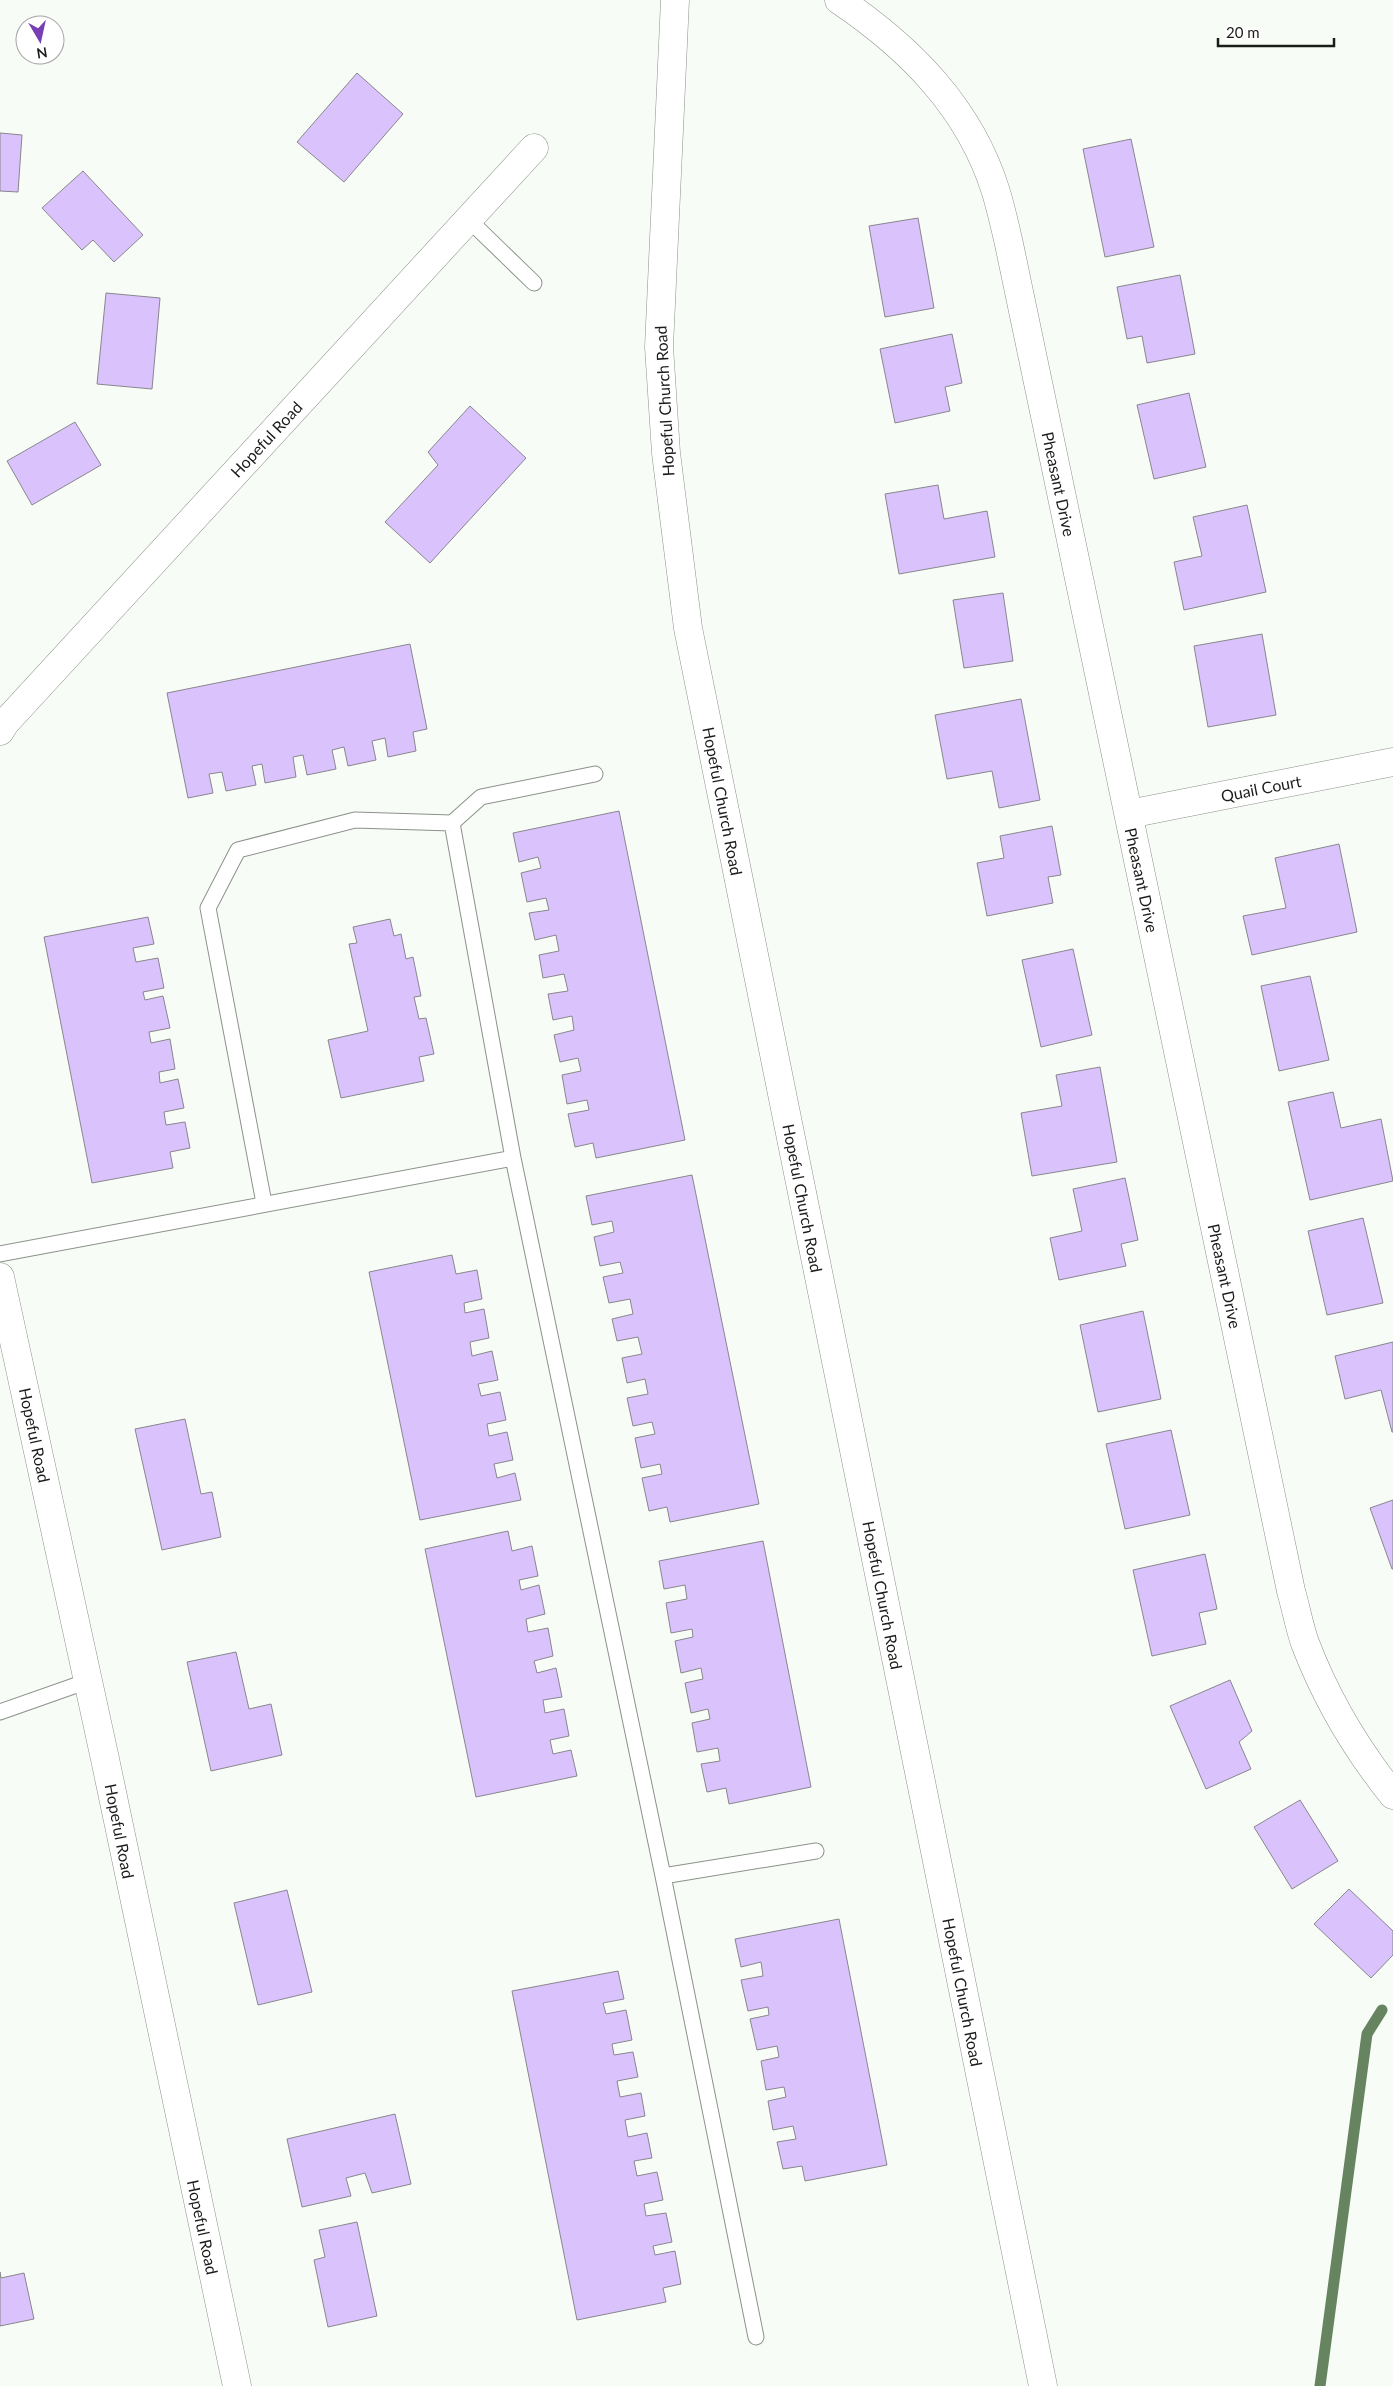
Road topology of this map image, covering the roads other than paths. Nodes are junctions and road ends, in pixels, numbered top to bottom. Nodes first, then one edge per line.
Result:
1 (675, 0) edge
2 (839, 0) edge
3 (534, 148) dead end
4 (468, 219) junction
5 (534, 283) dead end
6 (0, 730) edge
7 (1393, 762) edge
8 (595, 774) dead end
9 (1129, 814) junction
10 (452, 823) junction
11 (513, 1158) junction
12 (264, 1203) junction
13 (0, 1254) edge
14 (0, 1277) edge
15 (88, 1681) junction
16 (0, 1712) edge
17 (1393, 1795) edge
18 (816, 1851) dead end
19 (663, 1876) junction
20 (756, 2337) dead end
21 (237, 2386) edge
22 (1043, 2386) edge

1 - 22 street, Hopeful Church Road
2 - 9 street, Pheasant Drive
3 - 4 street, Hopeful Road
4 - 5 lane
4 - 6 street, Hopeful Road
7 - 9 street, Quail Court
8 - 10 lane
9 - 17 street, Pheasant Drive
10 - 11 lane
10 - 12 lane
11 - 12 lane
11 - 19 lane
12 - 13 lane
14 - 15 street, Hopeful Road
15 - 16 lane
15 - 21 street, Hopeful Road
18 - 19 lane
19 - 20 lane

